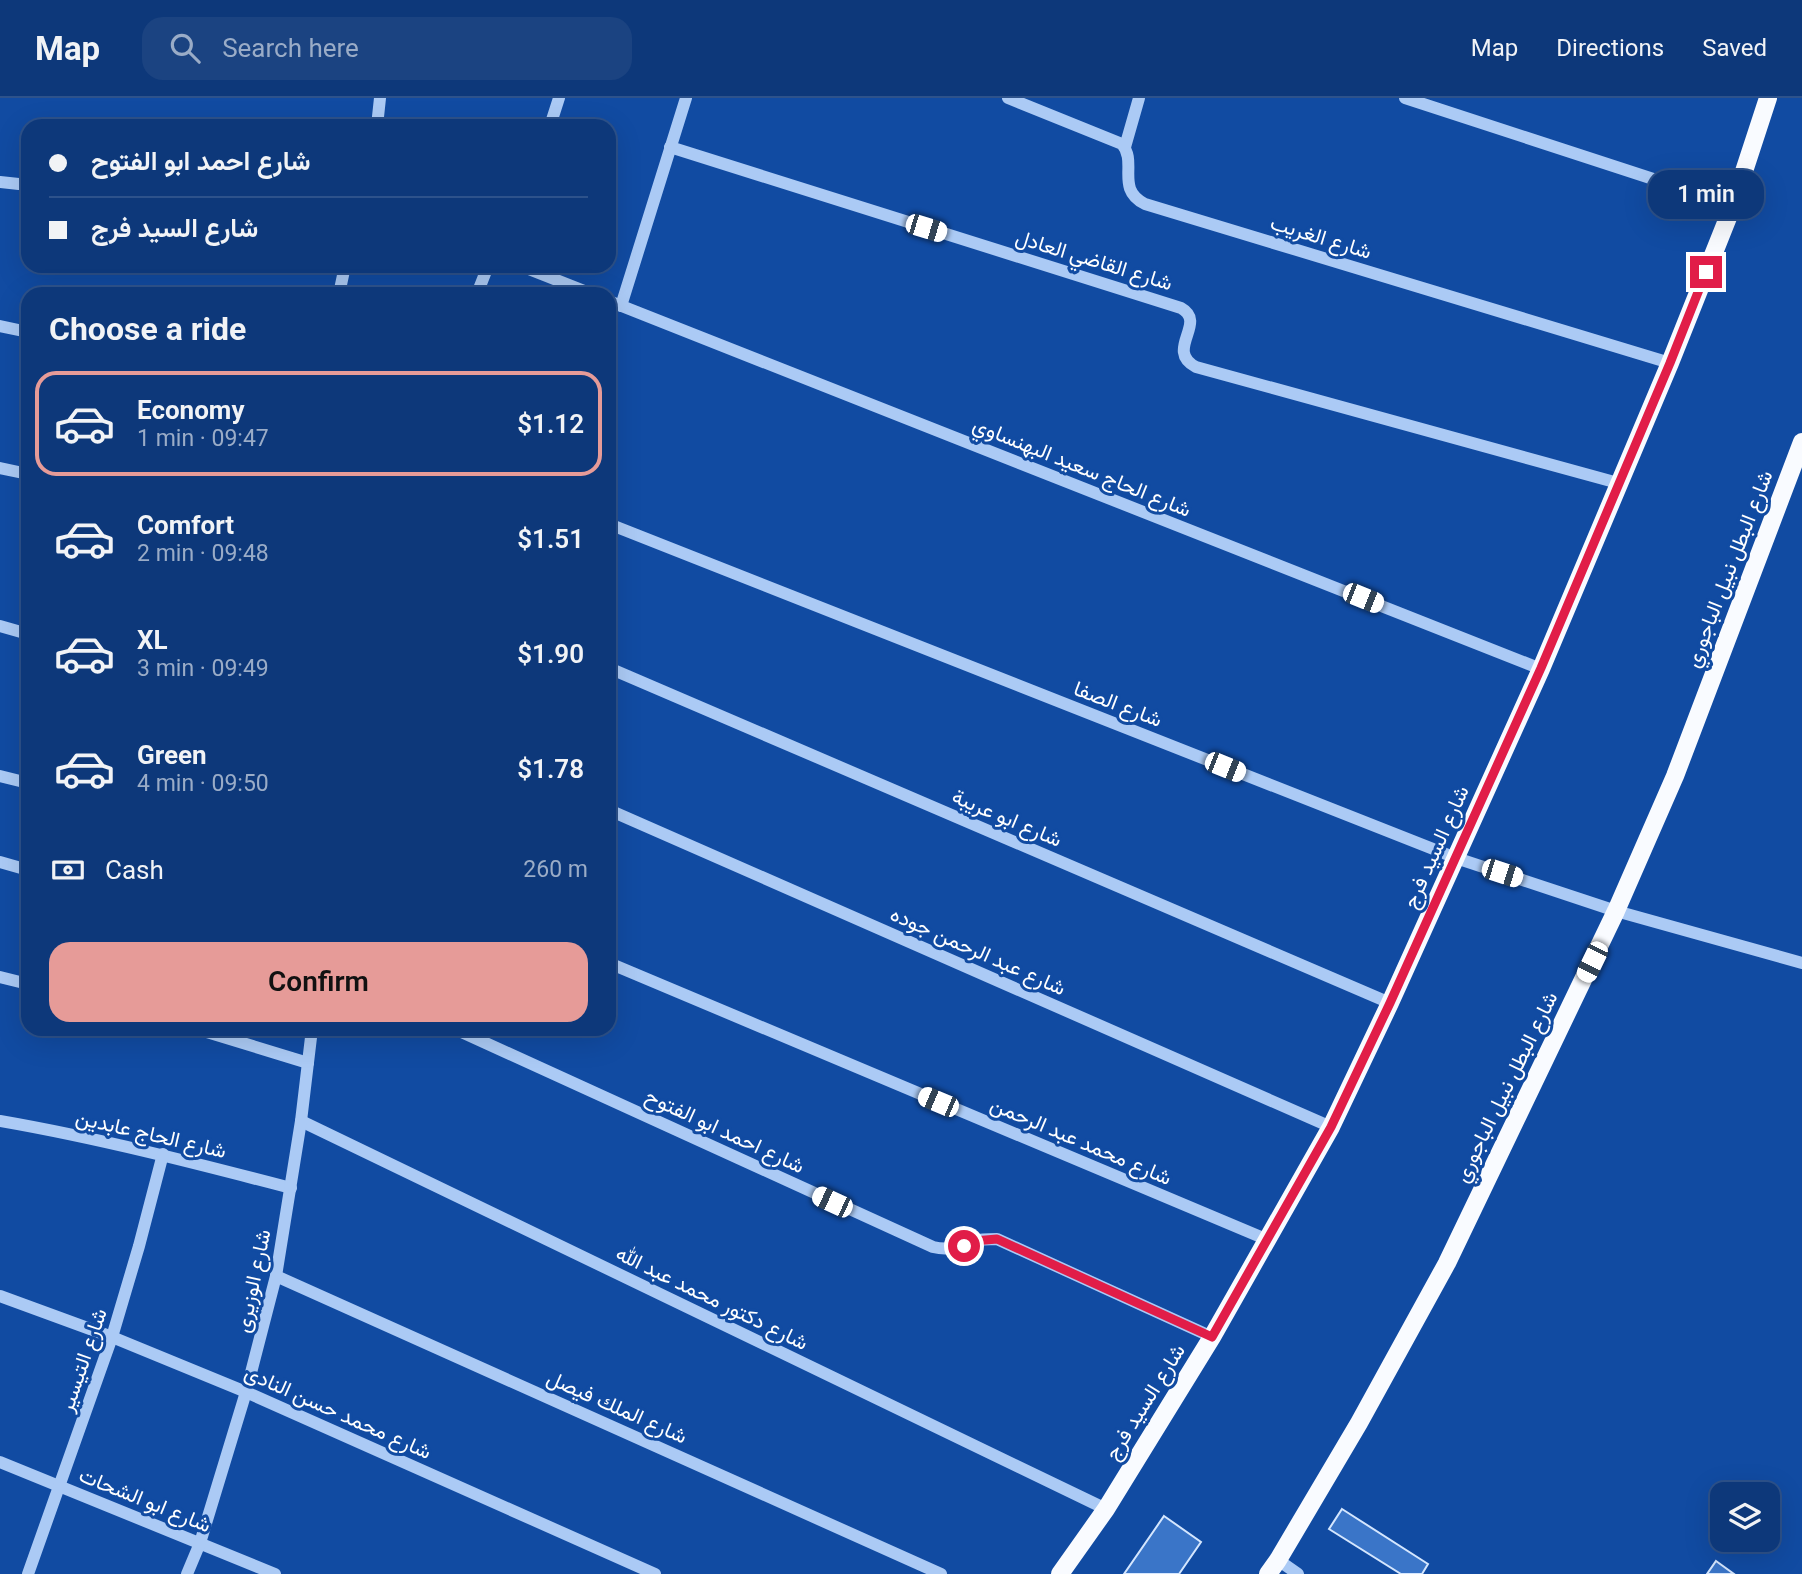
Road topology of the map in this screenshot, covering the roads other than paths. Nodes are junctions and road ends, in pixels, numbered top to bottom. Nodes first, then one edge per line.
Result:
1 (380, 98) edge
2 (559, 98) edge
3 (686, 98) edge
4 (1008, 98) edge
5 (1139, 98) edge
6 (1405, 98) edge
7 (1768, 98) edge
8 (378, 119) edge
9 (553, 119) edge
10 (670, 148) junction
11 (1125, 148) junction
12 (0, 182) edge
13 (21, 185) edge
14 (1733, 205) junction
15 (539, 273) edge
16 (574, 287) edge
17 (616, 300) edge
18 (616, 303) edge
19 (0, 326) edge
20 (21, 330) edge
21 (1670, 363) junction
22 (1802, 442) edge
23 (0, 468) edge
24 (21, 472) edge
25 (1618, 484) junction
26 (616, 527) edge
27 (0, 626) edge
28 (21, 632) edge
29 (1541, 668) junction
30 (616, 671) edge
31 (0, 776) edge
32 (21, 781) edge
33 (616, 813) edge
34 (1456, 858) junction
35 (0, 862) edge
36 (21, 868) edge
37 (1616, 911) junction
38 (1802, 963) edge
39 (616, 966) edge
40 (0, 977) edge
41 (21, 982) edge
42 (1390, 1003) junction
43 (220, 1036) edge
44 (311, 1036) edge
45 (470, 1036) edge
46 (308, 1063) junction
47 (0, 1121) edge
48 (301, 1121) junction
49 (1331, 1127) junction
50 (163, 1154) junction
51 (291, 1188) junction
52 (1268, 1240) junction
53 (276, 1276) junction
54 (0, 1296) edge
55 (112, 1337) junction
56 (1212, 1337) junction
57 (246, 1392) junction
58 (0, 1462) edge
59 (60, 1486) junction
60 (1106, 1509) junction
61 (200, 1543) junction
62 (1273, 1567) edge
63 (271, 1573) edge
64 (29, 1574) edge
65 (187, 1574) edge
66 (655, 1574) edge
67 (941, 1574) edge
68 (1060, 1574) edge
69 (1298, 1574) edge

1 - 8 street
2 - 9 street
3 - 10 street
4 - 11 street
5 - 11 street
6 - 14 street
7 - 14 main road, شارع السيد فرج
10 - 17 street
10 - 25 street, شارع القاضي العادل
11 - 21 street, شارع الغريب
12 - 13 street
14 - 21 main road, شارع السيد فرج
15 - 16 street
18 - 29 street, شارع الحاج سعيد البهنساوي
19 - 20 street
21 - 25 main road, شارع السيد فرج
22 - 37 main road, شارع البطل نبيل الباجوري
23 - 24 street
25 - 29 main road, شارع السيد فرج
26 - 34 street, شارع الصفا
27 - 28 street
29 - 34 main road, شارع السيد فرج
30 - 42 street, شارع ابو عريبة
31 - 32 street
33 - 49 street, شارع عبد الرحمن جوده
34 - 37 street, شارع الصفا
34 - 42 main road, شارع السيد فرج
35 - 36 street
37 - 38 street, شارع الصفا
37 - 62 main road, شارع البطل نبيل الباجوري
39 - 52 street, شارع محمد عبد الرحمن
40 - 41 street
42 - 49 main road, شارع السيد فرج
43 - 46 street
44 - 46 street, شارع الوزيرى
45 - 56 street, شارع احمد ابو الفتوح
46 - 48 street, شارع الوزيرى
47 - 50 street, شارع الحاج عابدين
48 - 51 street, شارع الوزيرى
48 - 60 street, شارع دكتور محمد عبد الله
49 - 52 main road, شارع السيد فرج
50 - 51 street, شارع الحاج عابدين
50 - 55 street, شارع التيسير
51 - 53 street, شارع الوزيرى
52 - 56 main road, شارع السيد فرج
53 - 57 street, شارع الوزيرى
53 - 67 street, شارع الملك فيصل
54 - 55 street, شارع محمد حسن النادى
55 - 57 street, شارع محمد حسن النادى
55 - 59 street, شارع التيسير
56 - 60 main road, شارع السيد فرج
57 - 61 street, شارع الوزيرى
57 - 66 street, شارع محمد حسن النادى
58 - 59 street, شارع ابو الشحات
59 - 61 street, شارع ابو الشحات
59 - 64 street, شارع التيسير
60 - 68 main road, شارع السيد فرج
61 - 63 street, شارع ابو الشحات
61 - 65 street, شارع الوزيرى
62 - 69 street

